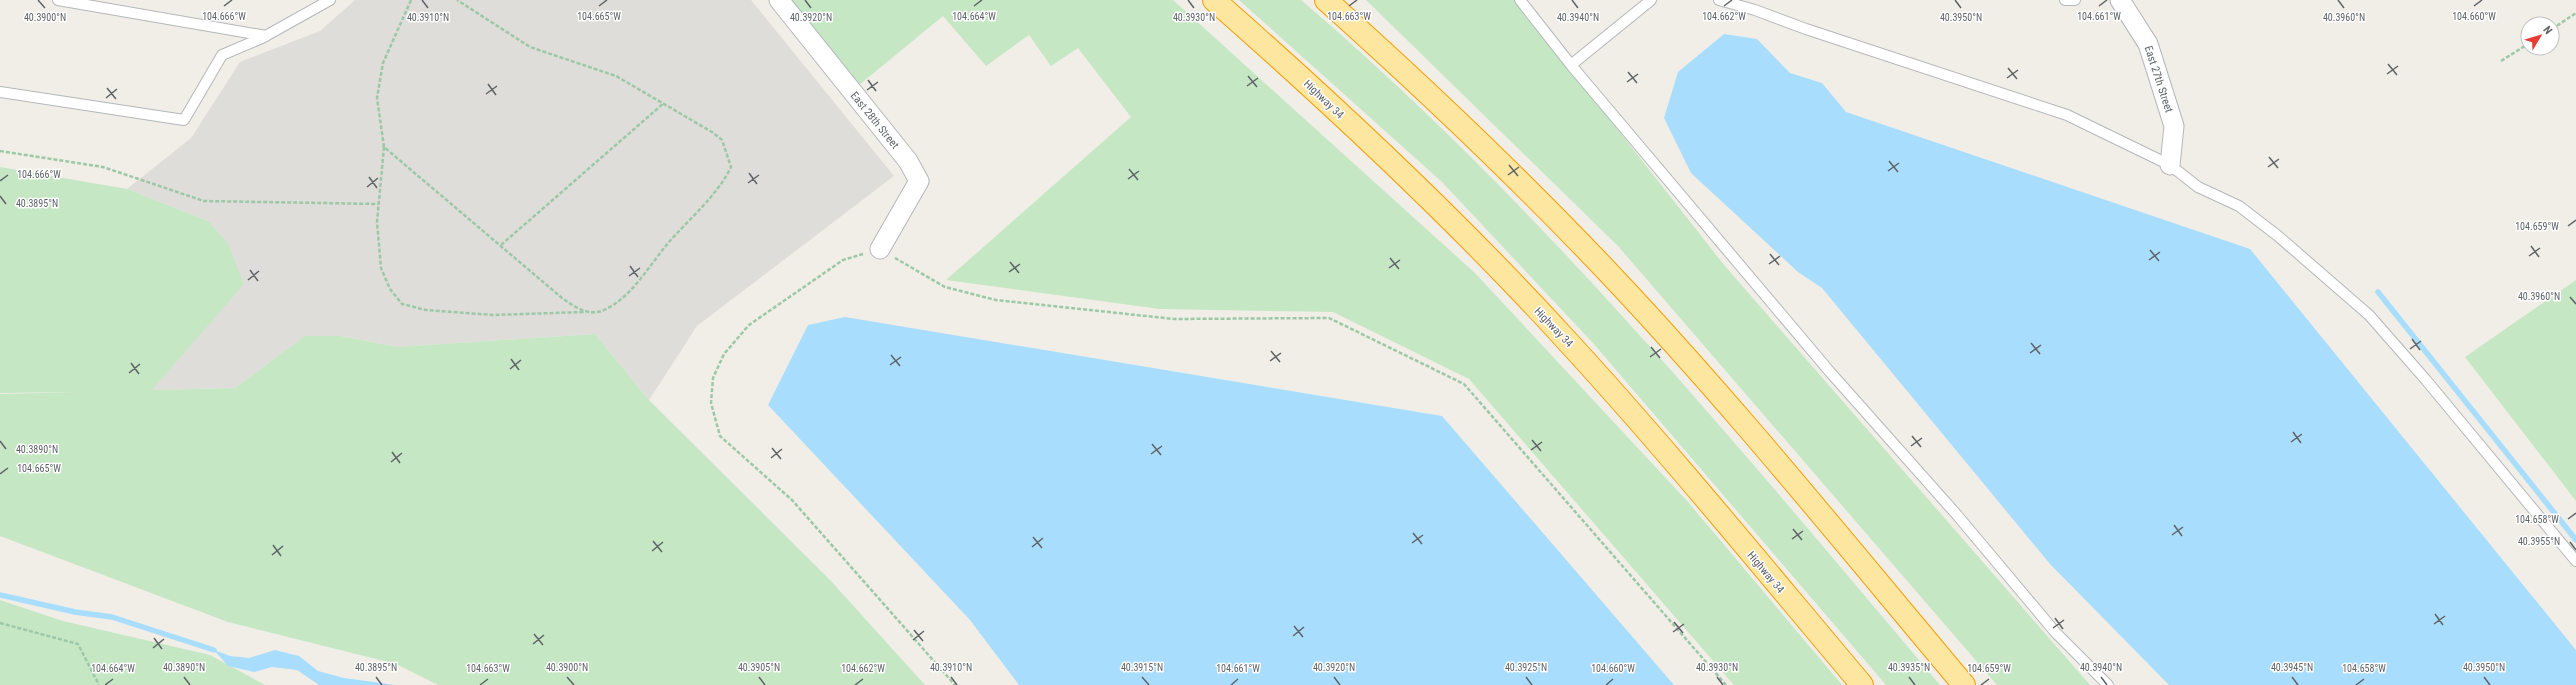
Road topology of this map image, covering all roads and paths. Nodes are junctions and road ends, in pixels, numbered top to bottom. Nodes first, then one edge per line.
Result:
1 (58, 0) edge
2 (330, 0) edge
3 (411, 0) edge
4 (457, 0) edge
5 (779, 0) edge
6 (1214, 0) edge
7 (1326, 0) edge
8 (1520, 0) edge
9 (1651, 0) edge
10 (1718, 0) edge
11 (2065, 0) edge
12 (2075, 0) edge
13 (2120, 0) edge
14 (2576, 13) edge
15 (2560, 24) edge
16 (266, 36) junction
17 (2520, 49) edge
18 (2501, 61) dead end
19 (1571, 65) junction
20 (0, 92) edge
21 (664, 103) junction
22 (384, 147) junction
23 (0, 151) edge
24 (2170, 165) junction
25 (378, 204) junction
26 (501, 245) junction
27 (880, 249) junction
28 (584, 312) junction
29 (2576, 561) edge
30 (0, 623) edge
31 (99, 685) edge
32 (955, 685) edge
33 (1726, 685) edge
34 (1862, 685) edge
35 (1964, 685) edge
36 (2108, 685) edge

1 - 16 lane
2 - 16 lane
3 - 22 path
4 - 21 path
5 - 27 street, East 28th Street
6 - 34 highway, Highway 34
7 - 35 highway
8 - 19 lane
9 - 19 lane
10 - 24 lane
11 - 12 lane
13 - 24 street, East 27th Street
14 - 15 path
16 - 20 lane
17 - 18 path
19 - 36 lane
21 - 26 path
21 - 28 path
22 - 25 path
22 - 26 path
23 - 25 path
24 - 29 lane
25 - 28 path
26 - 28 path
27 - 32 path
27 - 33 path
30 - 31 path

